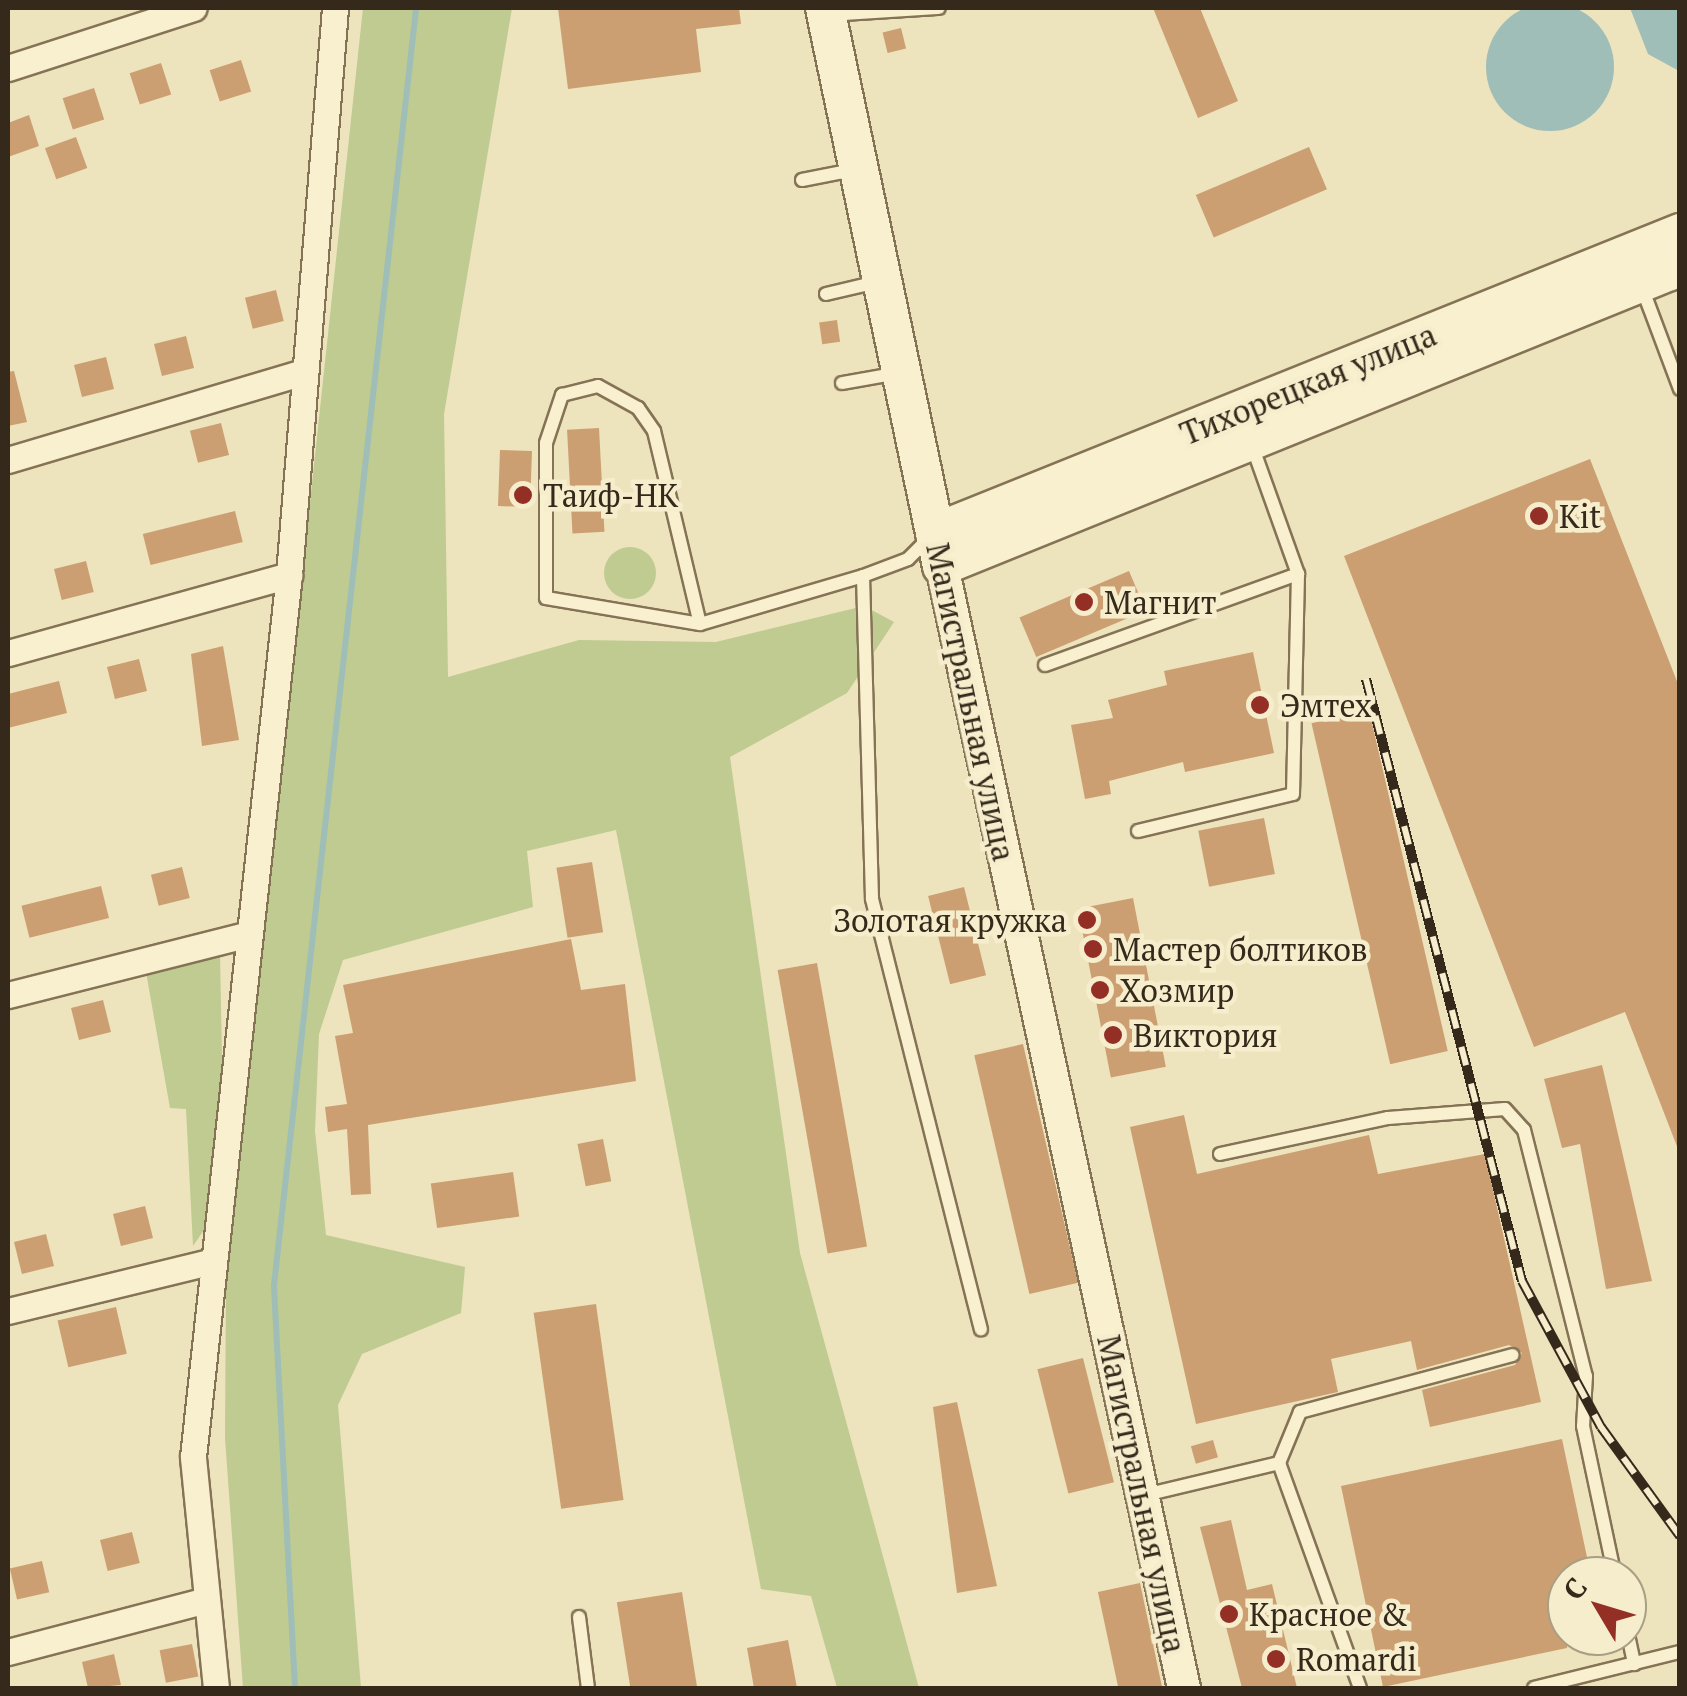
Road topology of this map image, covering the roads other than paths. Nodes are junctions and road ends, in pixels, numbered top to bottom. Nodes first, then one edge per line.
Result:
1 (194, 8) edge
2 (335, 8) edge
3 (939, 8) edge
4 (826, 12) edge
5 (8, 68) edge
6 (860, 168) junction
7 (802, 180) dead end
8 (1680, 234) edge
9 (1680, 267) edge
10 (885, 280) junction
11 (1640, 283) junction
12 (826, 294) dead end
13 (304, 372) junction
14 (902, 372) junction
15 (842, 382) dead end
16 (1680, 389) edge
17 (1250, 440) junction
18 (8, 460) edge
19 (928, 552) junction
20 (1298, 574) junction
21 (289, 575) junction
22 (863, 576) junction
23 (700, 624) junction
24 (8, 653) edge
25 (1045, 666) dead end
26 (1138, 831) dead end
27 (246, 935) junction
28 (8, 995) edge
29 (1220, 1154) dead end
30 (213, 1260) junction
31 (8, 1311) edge
32 (981, 1329) dead end
33 (1512, 1356) dead end
34 (1279, 1462) junction
35 (1142, 1495) junction
36 (1611, 1556) edge
37 (206, 1600) junction
38 (579, 1617) dead end
39 (8, 1652) edge
40 (1680, 1652) edge
41 (1632, 1656) edge
42 (1634, 1664) junction
43 (216, 1688) edge
44 (588, 1688) edge
45 (1184, 1688) edge
46 (1360, 1688) edge
47 (1534, 1688) edge

1 - 5 street
2 - 13 street
3 - 4 lane
4 - 6 main road, Магистральная улица
6 - 7 lane
6 - 10 main road, Магистральная улица
8 - 19 main road, Тихорецкая улица
9 - 11 main road, Тихорецкая улица
10 - 12 lane
10 - 14 main road, Магистральная улица
11 - 16 lane
11 - 17 main road, Тихорецкая улица
13 - 18 street
13 - 21 street
14 - 15 lane
14 - 19 main road, Магистральная улица
17 - 19 main road, Тихорецкая улица
17 - 20 lane
19 - 22 lane
19 - 35 street, Магистральная улица
20 - 25 lane
20 - 26 lane
21 - 24 street
21 - 27 street
22 - 23 lane
22 - 32 lane
23 - 23 lane
27 - 28 street
27 - 30 street
29 - 36 lane
30 - 31 street
30 - 37 street
33 - 34 lane
34 - 35 lane
34 - 46 lane
35 - 45 street, Магистральная улица
37 - 39 street
37 - 43 street
38 - 44 lane
40 - 42 lane
41 - 42 lane
42 - 47 lane

